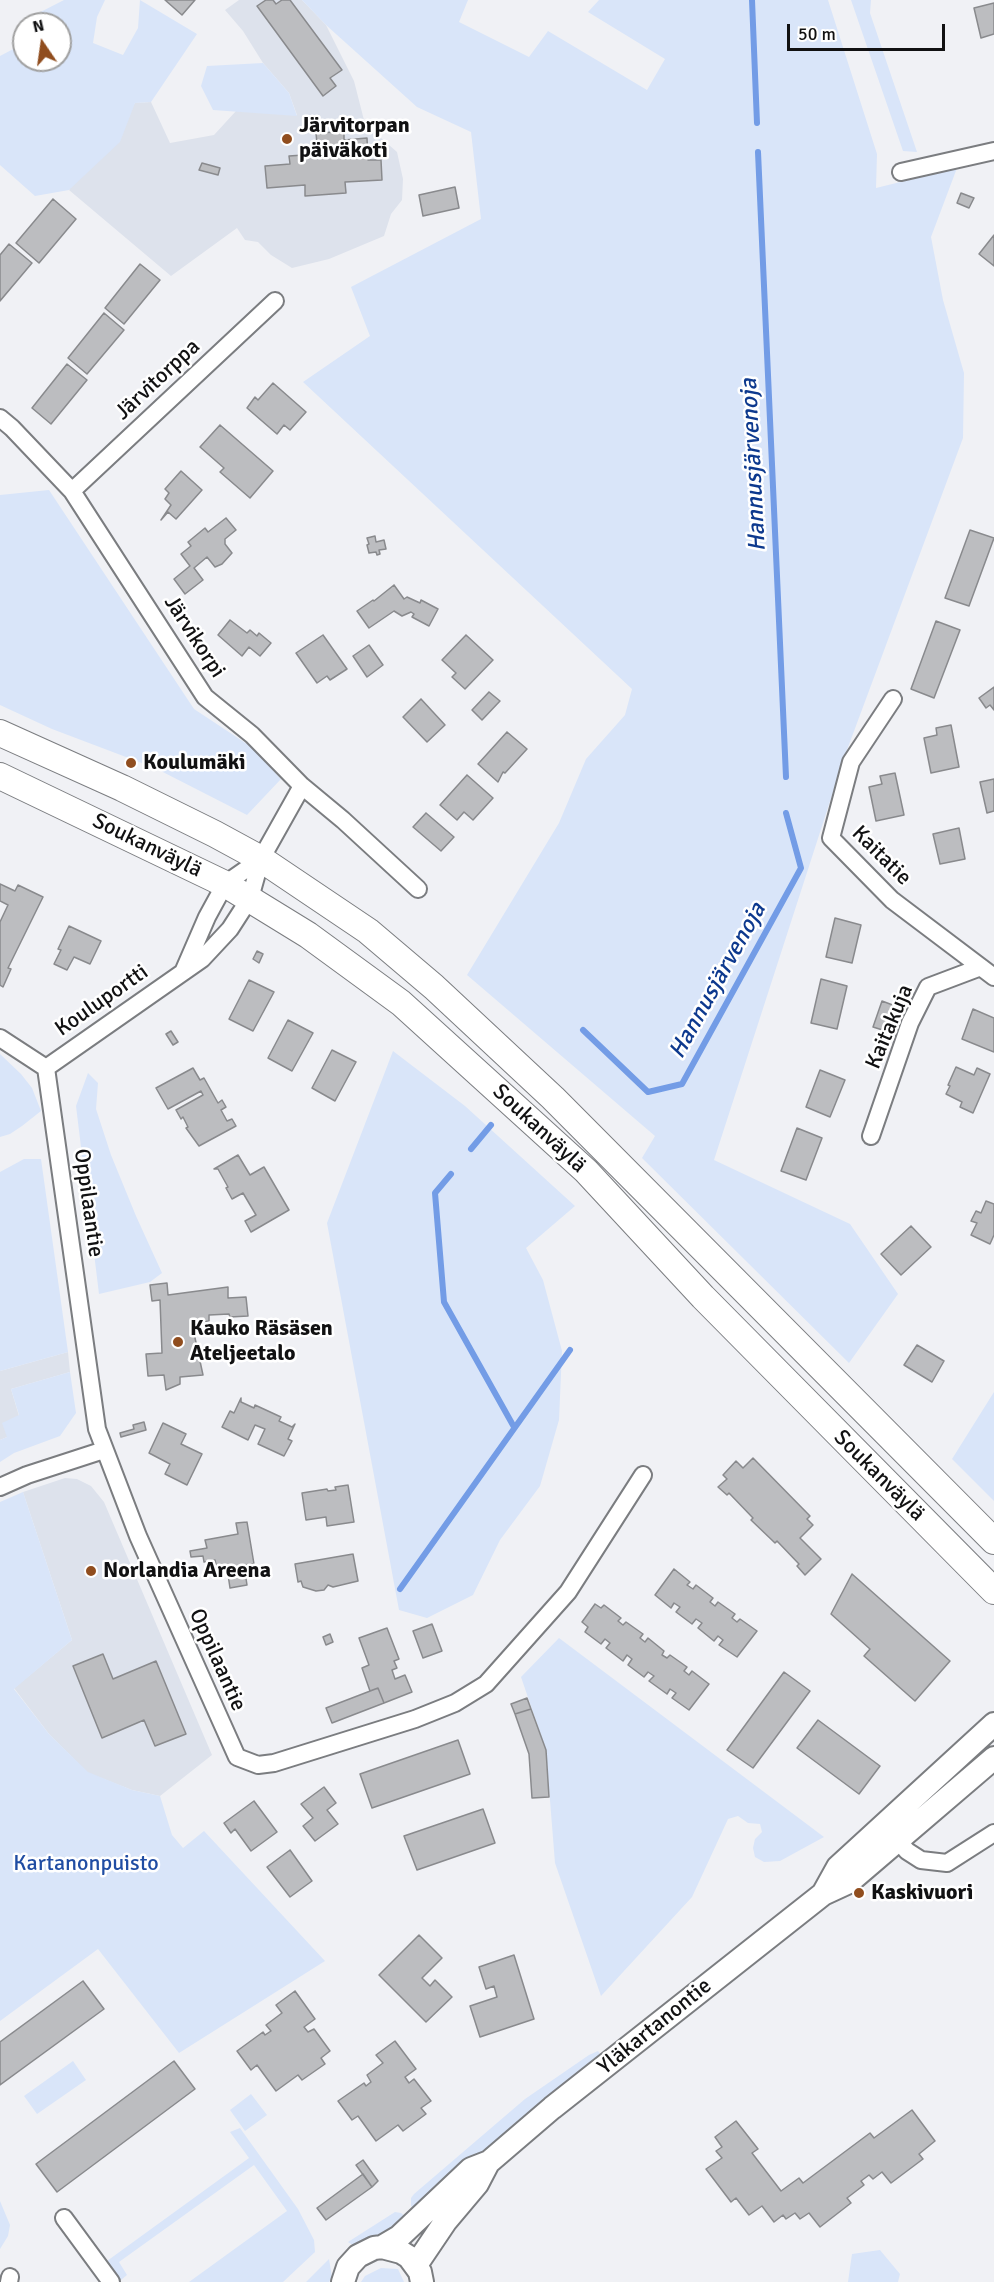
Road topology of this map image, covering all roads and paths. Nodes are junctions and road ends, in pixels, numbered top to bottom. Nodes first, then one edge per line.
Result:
1 (994, 151) edge
2 (901, 172) dead end
3 (275, 301) dead end
4 (0, 418) edge
5 (72, 491) junction
6 (893, 699) dead end
7 (0, 733) edge
8 (0, 776) edge
9 (302, 786) junction
10 (261, 859) junction
11 (225, 884) junction
12 (418, 889) dead end
13 (250, 898) junction
14 (184, 970) junction
15 (987, 972) edge
16 (0, 1038) edge
17 (46, 1068) junction
18 (871, 1136) dead end
19 (104, 1450) junction
20 (643, 1475) dead end
21 (0, 1487) edge
22 (994, 1541) edge
23 (994, 1592) edge
24 (994, 1724) edge
25 (994, 1758) edge
26 (891, 1832) junction
27 (994, 1833) edge
28 (489, 2162) junction
29 (64, 2218) dead end
30 (382, 2247) junction
31 (419, 2273) edge
32 (342, 2280) edge
33 (111, 2282) edge

1 - 2 street
3 - 5 street, Järvitorppa
4 - 5 street, Järvikorpi
5 - 9 street, Järvikorpi
6 - 15 street, Kaitatie
7 - 10 main road, Soukanväylä
8 - 11 main road, Soukanväylä
9 - 10 street
9 - 12 street, Järvikorpi
10 - 11 street, Kouluportti
10 - 13 street, Kouluportti
10 - 22 main road, Soukanväylä
11 - 13 main road, Soukanväylä
11 - 14 street, Kouluportti
13 - 14 street, Kouluportti
13 - 23 main road, Soukanväylä
14 - 17 street, Kouluportti
15 - 18 street, Kaitakuja
16 - 17 street
17 - 19 street, Oppilaantie
19 - 20 street, Oppilaantie
19 - 21 street
24 - 26 main road, Yläkartanontie
25 - 26 main road, Yläkartanontie
26 - 27 street
26 - 28 main road, Yläkartanontie
28 - 30 main road, Yläkartanontie
28 - 31 main road, Yläkartanontie
29 - 33 street
30 - 31 main road
30 - 32 main road, Yläkartanontie

